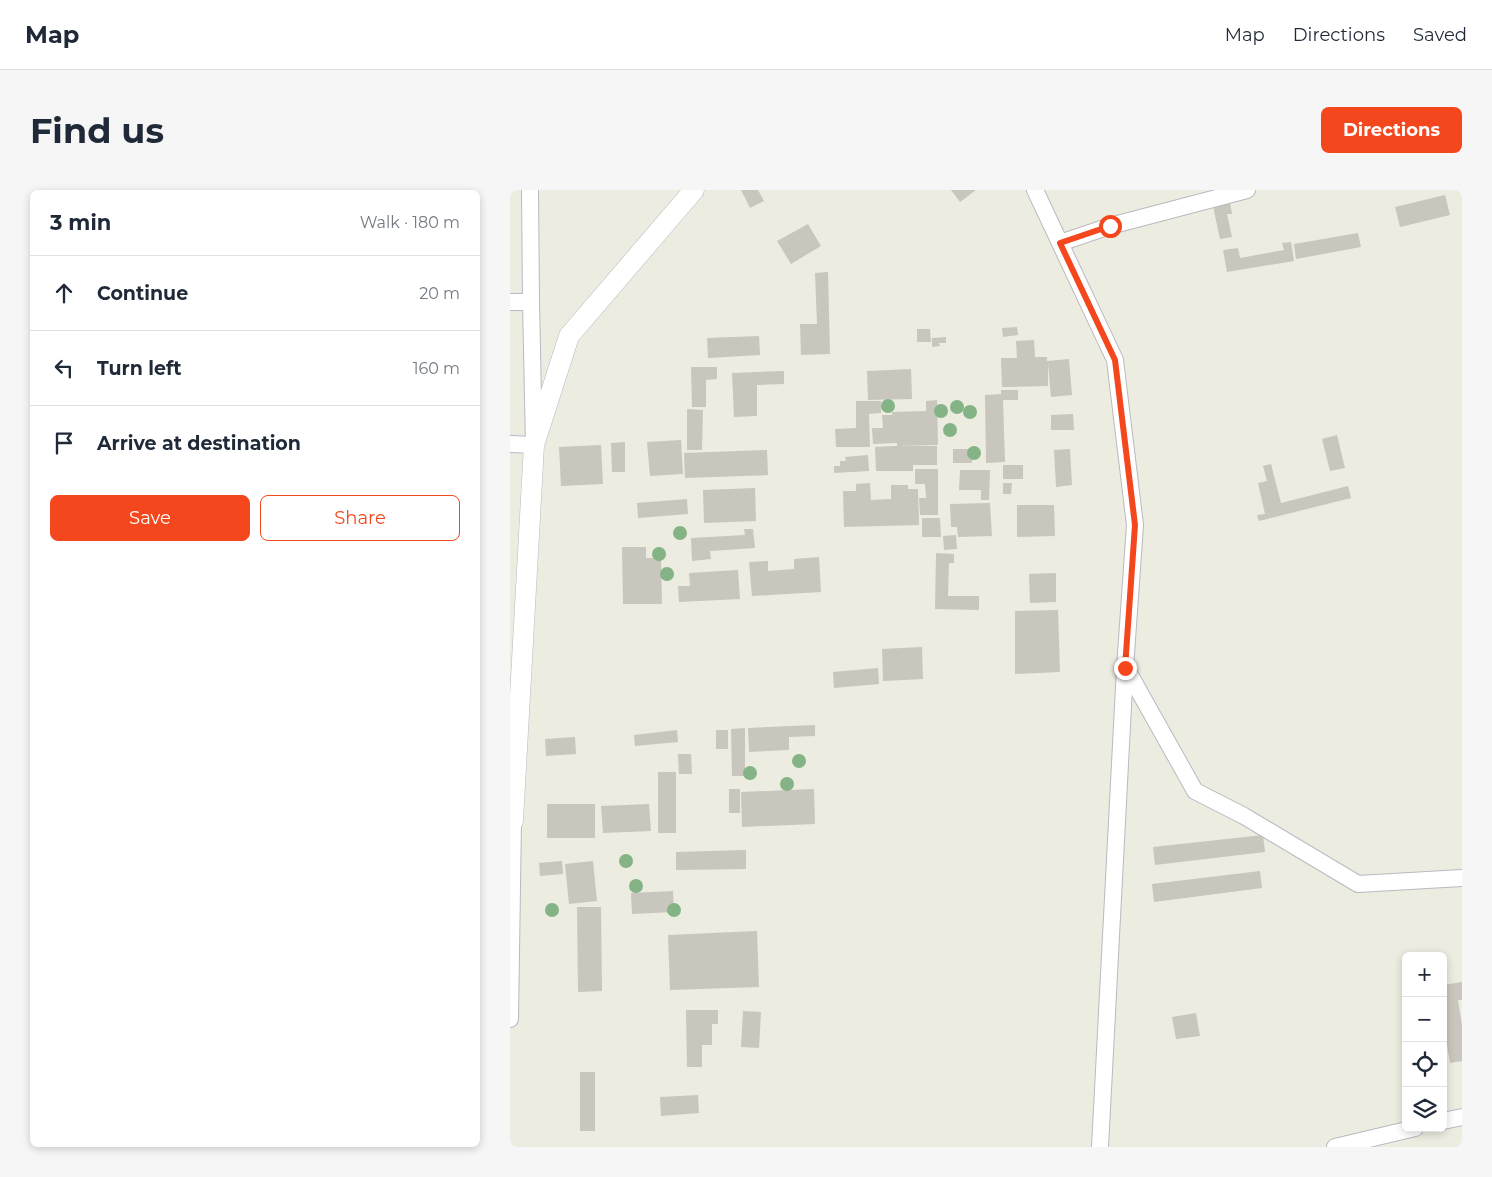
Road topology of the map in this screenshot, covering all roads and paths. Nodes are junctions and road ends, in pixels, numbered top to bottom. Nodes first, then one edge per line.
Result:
1 (530, 190) edge
2 (694, 190) edge
3 (1035, 190) edge
4 (1247, 190) edge
5 (1060, 243) junction
6 (510, 302) edge
7 (531, 302) junction
8 (510, 444) edge
9 (534, 445) junction
10 (1125, 668) junction
11 (513, 821) joint
12 (1462, 878) edge
13 (510, 1019) edge
14 (1462, 1117) edge
15 (1447, 1120) edge
16 (1402, 1131) edge
17 (1100, 1147) edge
18 (1336, 1147) edge

1 - 7 street
2 - 9 street
3 - 5 street
4 - 5 street
5 - 10 street
6 - 7 street
7 - 9 street
8 - 9 street
9 - 11 street
10 - 12 street
10 - 17 street
11 - 13 street
14 - 15 street
16 - 18 street

